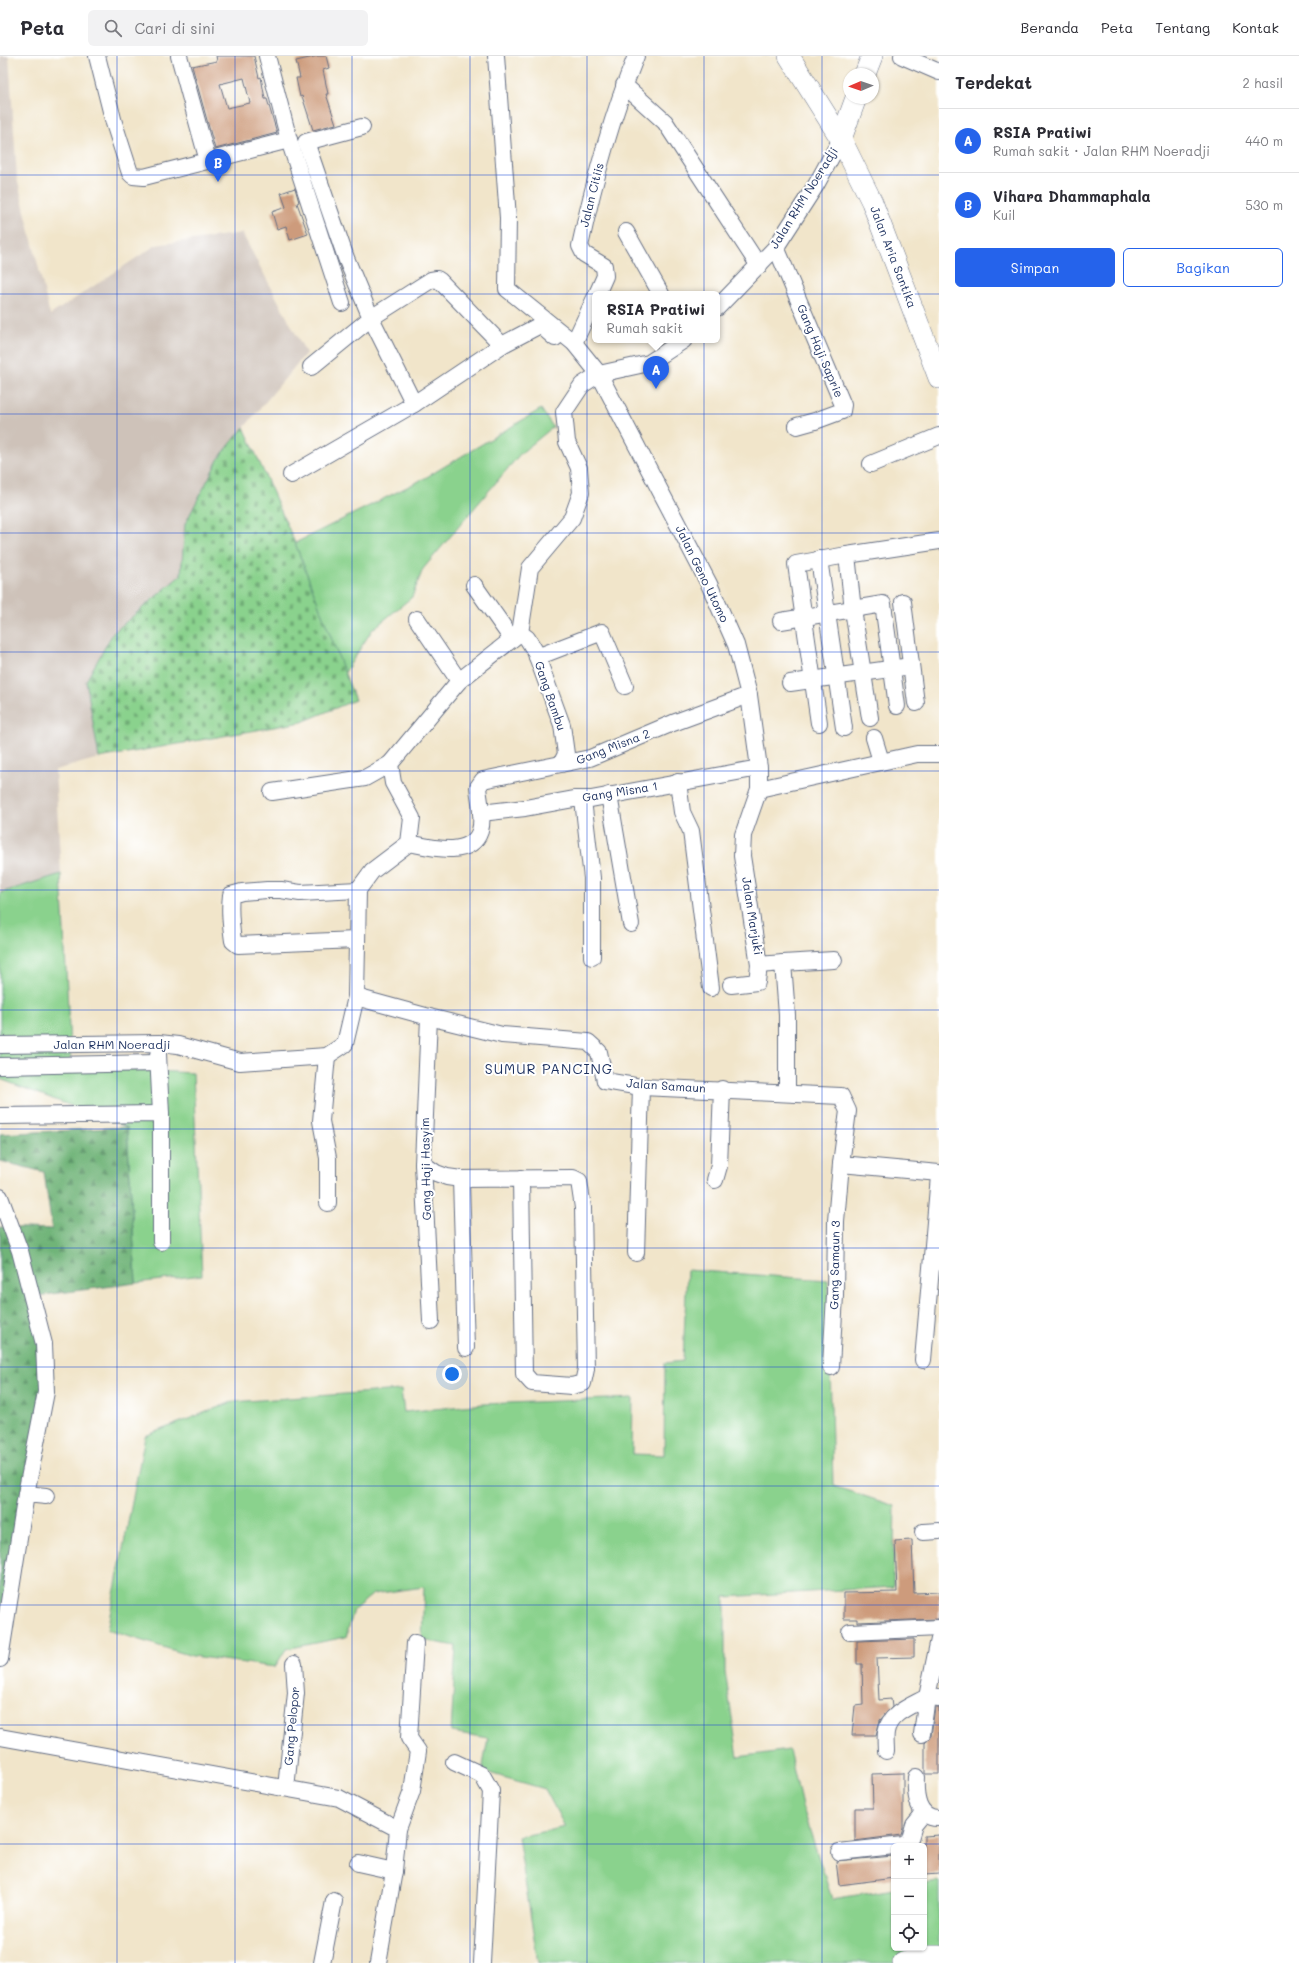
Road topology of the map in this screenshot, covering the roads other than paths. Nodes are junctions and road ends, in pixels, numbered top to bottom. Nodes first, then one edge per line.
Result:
1 (97, 56) edge
2 (179, 56) edge
3 (267, 56) edge
4 (496, 56) edge
5 (636, 56) edge
6 (789, 56) edge
7 (872, 56) edge
8 (902, 56) edge
9 (867, 68) edge
10 (939, 72) edge
11 (624, 85) junction
12 (854, 104) edge
13 (362, 127) dead end
14 (841, 139) junction
15 (296, 144) junction
16 (208, 161) junction
17 (626, 232) dead end
18 (776, 247) junction
19 (334, 252) junction
20 (759, 266) junction
21 (598, 291) edge
22 (659, 291) edge
23 (342, 303) dead end
24 (592, 304) edge
25 (720, 305) edge
26 (371, 318) junction
27 (543, 322) junction
28 (558, 335) junction
29 (574, 343) junction
30 (679, 343) edge
31 (502, 345) junction
32 (312, 367) dead end
33 (596, 376) junction
34 (939, 378) edge
35 (414, 404) junction
36 (797, 426) dead end
37 (939, 436) edge
38 (871, 464) dead end
39 (291, 474) dead end
40 (939, 541) edge
41 (847, 555) junction
42 (819, 559) junction
43 (474, 585) dead end
44 (903, 602) dead end
45 (853, 610) junction
46 (827, 614) junction
47 (804, 618) junction
48 (417, 619) dead end
49 (781, 621) dead end
50 (516, 636) junction
51 (537, 657) junction
52 (911, 666) junction
53 (892, 669) junction
54 (862, 673) junction
55 (836, 677) junction
56 (813, 680) junction
57 (459, 681) junction
58 (790, 683) dead end
59 (625, 686) dead end
60 (749, 695) junction
61 (916, 703) dead end
62 (897, 706) dead end
63 (870, 718) dead end
64 (819, 723) dead end
65 (844, 728) dead end
66 (874, 738) dead end
67 (939, 754) edge
68 (881, 761) junction
69 (390, 764) junction
70 (561, 764) junction
71 (759, 768) junction
72 (678, 782) junction
73 (759, 789) junction
74 (272, 792) dead end
75 (609, 795) junction
76 (583, 800) junction
77 (481, 813) junction
78 (409, 843) junction
79 (358, 890) junction
80 (631, 924) dead end
81 (356, 940) junction
82 (592, 957) dead end
83 (834, 960) dead end
84 (783, 963) junction
85 (760, 965) junction
86 (731, 985) dead end
87 (711, 988) dead end
88 (356, 997) junction
89 (429, 1017) junction
90 (159, 1043) junction
91 (0, 1045) edge
92 (327, 1056) junction
93 (158, 1063) junction
94 (0, 1066) edge
95 (641, 1087) junction
96 (722, 1089) junction
97 (787, 1092) junction
98 (161, 1114) junction
99 (0, 1116) edge
100 (423, 1164) junction
101 (841, 1164) junction
102 (939, 1175) edge
103 (520, 1178) junction
104 (461, 1179) junction
105 (715, 1180) dead end
106 (0, 1197) edge
107 (328, 1203) dead end
108 (161, 1242) dead end
109 (636, 1253) dead end
110 (431, 1321) dead end
111 (466, 1348) dead end
112 (923, 1360) dead end
113 (831, 1367) dead end
114 (26, 1494) junction
115 (46, 1496) dead end
116 (939, 1531) edge
117 (923, 1532) dead end
118 (939, 1628) edge
119 (850, 1632) dead end
120 (939, 1639) edge
121 (415, 1643) dead end
122 (0, 1659) edge
123 (294, 1664) dead end
124 (933, 1698) edge
125 (922, 1734) dead end
126 (0, 1737) edge
127 (886, 1751) dead end
128 (454, 1762) dead end
129 (916, 1777) dead end
130 (286, 1788) junction
131 (923, 1814) junction
132 (939, 1818) edge
133 (398, 1829) junction
134 (839, 1852) dead end
135 (358, 1863) dead end
136 (394, 1871) junction
137 (334, 1901) dead end
138 (939, 1956) edge
139 (322, 1963) edge
140 (378, 1963) edge
141 (482, 1963) edge
142 (903, 1963) edge

1 - 16 street
2 - 16 street
3 - 15 street
4 - 27 street
5 - 11 street, Jalan Citiis
6 - 14 street, Jalan Aria Santika
7 - 9 street
8 - 10 street
11 - 20 street
11 - 21 street, Jalan Citiis
12 - 14 street
13 - 15 street
14 - 18 street, Jalan RHM Noeradji
14 - 34 street, Jalan Aria Santika
15 - 16 street
15 - 19 street
15 - 19 street
17 - 22 street
18 - 20 street, Jalan RHM Noeradji
18 - 36 street, Gang Haji Saprie
19 - 23 street
19 - 26 street
20 - 25 street, Jalan RHM Noeradji
24 - 29 street
26 - 31 street
26 - 32 street
26 - 35 street
27 - 28 street
27 - 31 street
28 - 29 street
28 - 33 street
29 - 33 street
30 - 33 street
31 - 35 street
33 - 50 street
33 - 60 street, Jalan Geno Utomo
35 - 39 street
37 - 38 street
40 - 41 street
41 - 42 street
41 - 45 street
42 - 46 street
42 - 47 street
43 - 50 street, Gang Bambu
44 - 52 street
45 - 46 street
45 - 53 street
45 - 54 street
46 - 47 street
46 - 55 street
47 - 49 street
47 - 56 street
48 - 57 street
50 - 51 street, Gang Bambu
50 - 57 street
51 - 59 street
51 - 70 street, Gang Bambu
52 - 53 street
52 - 61 street
53 - 54 street
53 - 62 street
54 - 55 street
54 - 63 street
55 - 56 street
55 - 65 street
56 - 58 street
56 - 64 street
57 - 69 street
60 - 70 street, Gang Misna 2
60 - 71 street, Jalan Geno Utomo
66 - 68 street
67 - 68 street
68 - 73 street
69 - 74 street
69 - 78 street
70 - 77 street, Gang Misna 2
71 - 72 street, Gang Misna 1
71 - 73 street, Jalan Geno Utomo
72 - 75 street, Gang Misna 1
72 - 87 street
73 - 85 street, Jalan Marjuki
75 - 76 street, Gang Misna 1
75 - 80 street
76 - 77 street, Gang Misna 1
76 - 82 street
77 - 78 street, Gang Misna 2
78 - 79 street
79 - 81 street, Jalan RHM Noeradji
79 - 81 street
81 - 88 street, Jalan RHM Noeradji
83 - 84 street, Jalan Marjuki
84 - 85 street, Jalan Marjuki
84 - 97 street
85 - 86 street
88 - 89 street, Jalan Samaun
88 - 92 street, Jalan RHM Noeradji
89 - 95 street, Jalan Samaun
89 - 100 street, Gang Haji Hasyim
90 - 91 street, Jalan RHM Noeradji
90 - 92 street, Jalan RHM Noeradji
90 - 93 street
92 - 107 street
93 - 94 street
93 - 98 street
95 - 96 street, Jalan Samaun
95 - 109 street
96 - 97 street, Jalan Samaun
96 - 105 street
97 - 101 street, Jalan Samaun
98 - 99 street
98 - 108 street
100 - 104 street
100 - 110 street, Gang Haji Hasyim
101 - 102 street
101 - 113 street, Gang Samaun 3
102 - 112 street
103 - 103 street
103 - 104 street
104 - 111 street
106 - 114 street
114 - 115 street
114 - 122 street
116 - 117 street
118 - 119 street
120 - 124 street
121 - 133 street
123 - 130 street, Gang Pelopor
124 - 125 street
124 - 127 street
126 - 130 street
128 - 141 street
129 - 131 street
130 - 133 street
131 - 132 street
131 - 134 street
133 - 136 street
135 - 136 street
136 - 140 street
137 - 139 street
138 - 142 street

